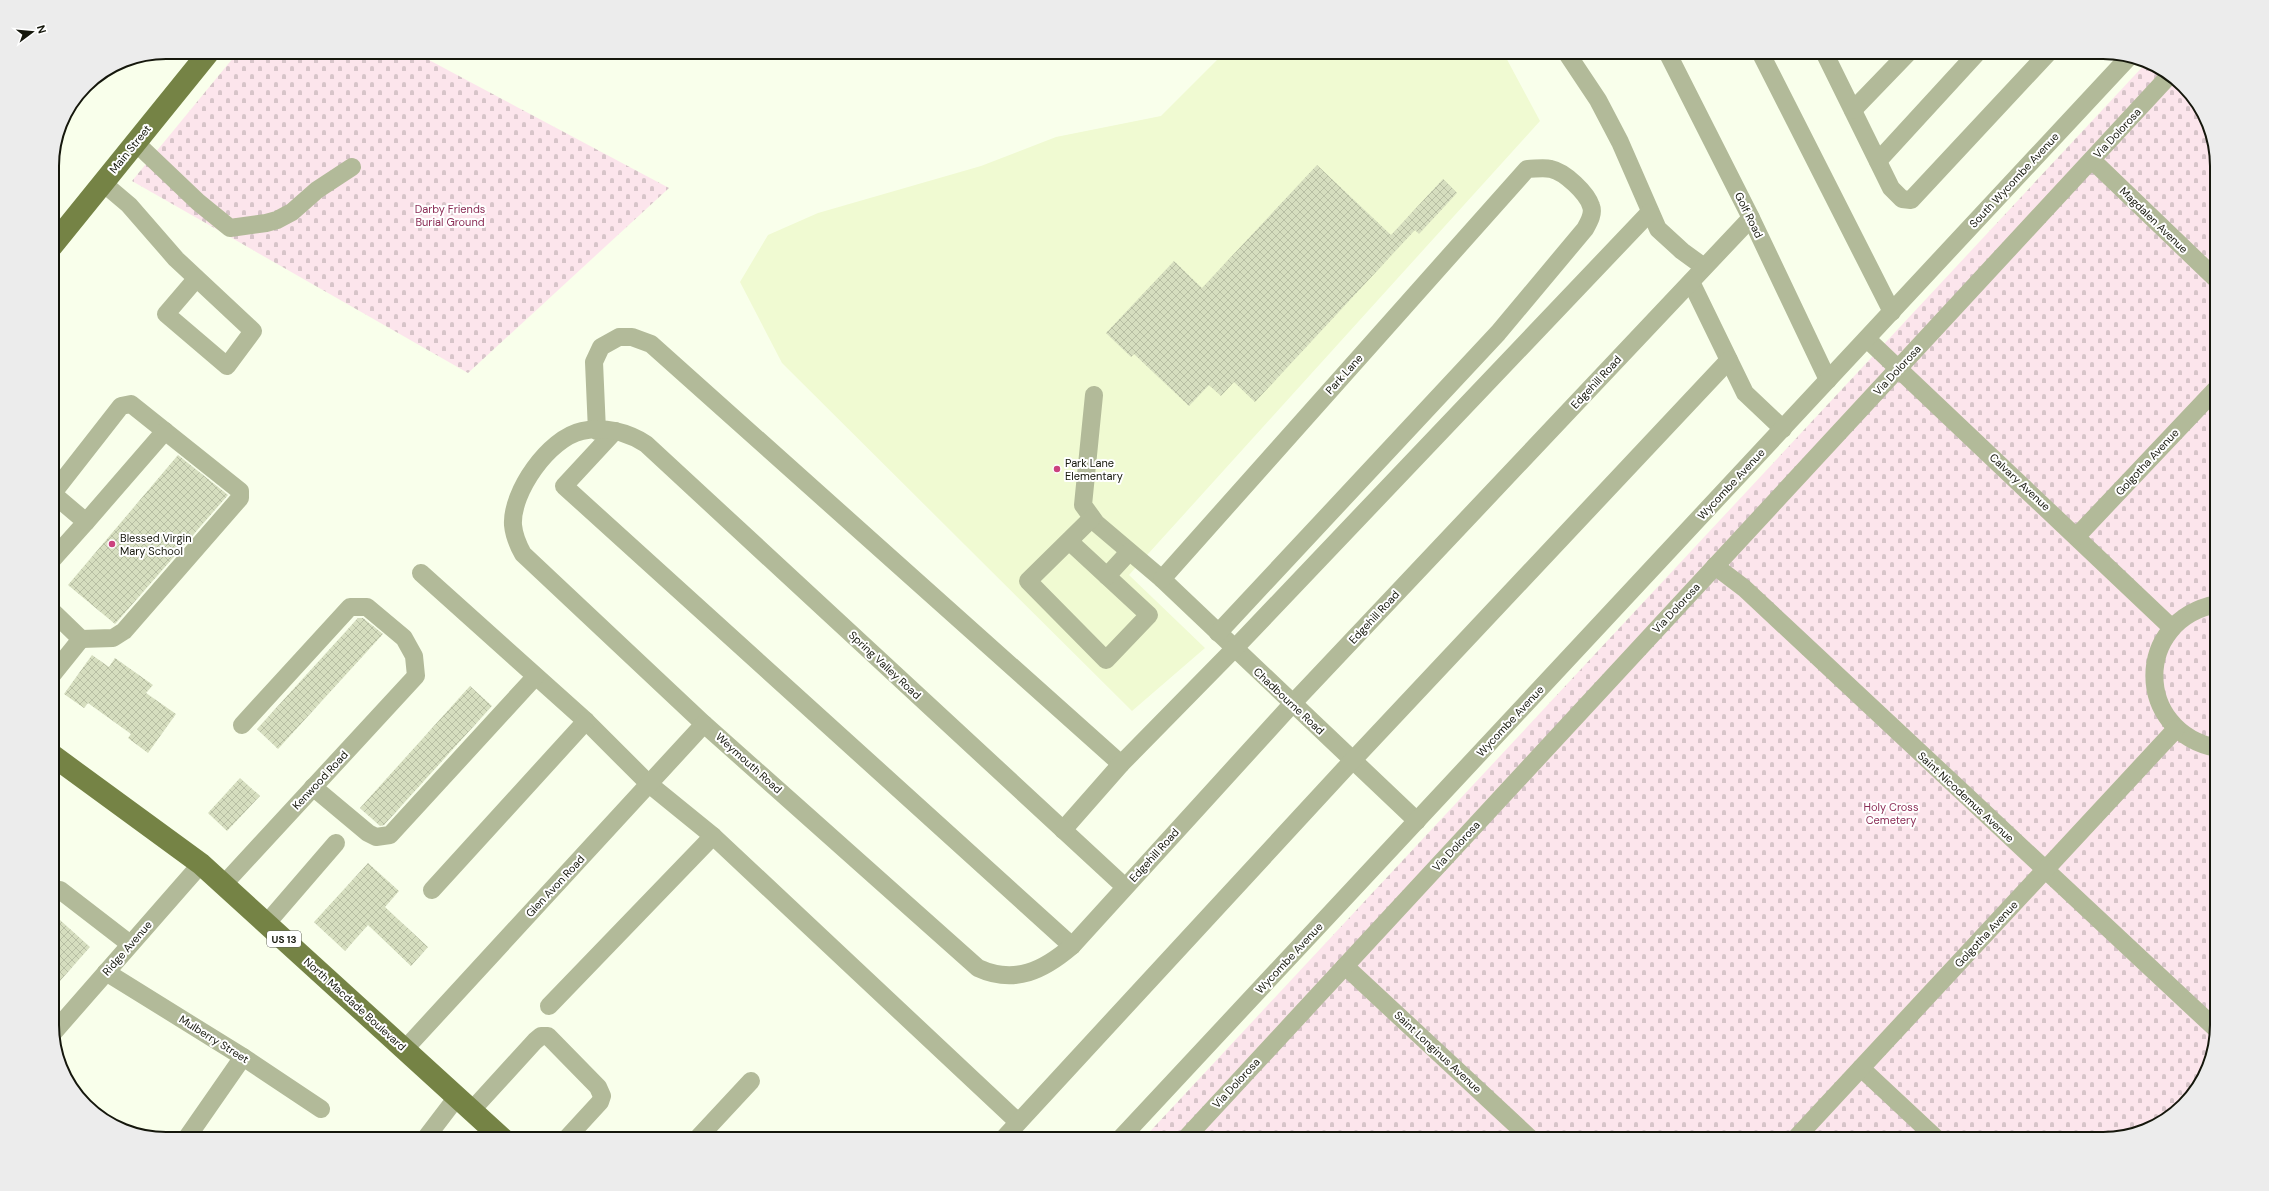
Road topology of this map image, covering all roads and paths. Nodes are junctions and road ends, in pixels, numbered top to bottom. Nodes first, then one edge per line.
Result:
1 (203, 59) edge
2 (1571, 59) edge
3 (1671, 59) edge
4 (1764, 59) edge
5 (1833, 59) edge
6 (1902, 59) edge
7 (1972, 59) edge
8 (2042, 59) edge
9 (2125, 61) edge
10 (2165, 80) edge
11 (1853, 110) junction
12 (135, 142) junction
13 (2092, 160) junction
14 (1878, 161) junction
15 (352, 168) dead end
16 (103, 183) junction
17 (1650, 212) junction
18 (1751, 218) junction
19 (59, 233) edge
20 (1704, 267) junction
21 (2210, 273) edge
22 (196, 279) junction
23 (1691, 282) junction
24 (1896, 307) junction
25 (1867, 339) junction
26 (1730, 360) junction
27 (1899, 368) junction
28 (1828, 380) junction
29 (1094, 395) dead end
30 (2210, 395) edge
31 (1783, 429) junction
32 (166, 431) junction
33 (597, 431) junction
34 (615, 431) junction
35 (59, 485) edge
36 (59, 498) edge
37 (1092, 518) junction
38 (86, 522) junction
39 (2078, 536) junction
40 (1068, 541) junction
41 (59, 552) edge
42 (1129, 552) junction
43 (522, 554) joint
44 (1715, 566) junction
45 (421, 573) dead end
46 (1107, 576) junction
47 (1162, 579) junction
48 (2210, 606) edge
49 (59, 618) edge
50 (2172, 628) junction
51 (1218, 633) junction
52 (81, 638) junction
53 (1234, 649) junction
54 (59, 665) edge
55 (535, 677) junction
56 (1292, 703) junction
57 (586, 721) junction
58 (704, 724) junction
59 (242, 725) dead end
60 (2176, 729) junction
61 (2210, 746) edge
62 (59, 760) edge
63 (1352, 761) junction
64 (1121, 764) junction
65 (649, 784) junction
66 (313, 787) junction
67 (1417, 821) junction
68 (1063, 830) junction
69 (713, 836) junction
70 (336, 844) dead end
71 (201, 864) junction
72 (2045, 870) junction
73 (224, 884) junction
74 (1125, 886) junction
75 (60, 890) dead end
76 (432, 890) dead end
77 (267, 923) junction
78 (130, 944) junction
79 (1072, 946) junction
80 (1345, 966) junction
81 (978, 968) joint
82 (106, 972) junction
83 (549, 1006) dead end
84 (2210, 1023) edge
85 (59, 1025) edge
86 (405, 1049) junction
87 (243, 1058) junction
88 (1861, 1068) junction
89 (751, 1080) dead end
90 (465, 1104) junction
91 (321, 1109) dead end
92 (1018, 1122) junction
93 (191, 1132) edge
94 (433, 1132) edge
95 (495, 1132) edge
96 (572, 1132) edge
97 (703, 1132) edge
98 (1009, 1132) edge
99 (1127, 1132) edge
100 (1191, 1132) edge
101 (1523, 1132) edge
102 (1802, 1132) edge
103 (1930, 1132) edge

1 - 12 main road, Main Street
2 - 17 street
3 - 18 street, Golf Road
4 - 24 street
5 - 11 street
6 - 11 street
7 - 14 street
8 - 14 street
9 - 24 street, South Wycombe Avenue
10 - 13 street, Via Dolorosa
11 - 14 street
12 - 15 street
12 - 16 main road, Main Street
13 - 21 street, Magdalen Avenue
13 - 27 street, Via Dolorosa
16 - 19 main road, Main Street
16 - 22 street
17 - 20 street
17 - 53 street
18 - 20 street, Edgehill Road
18 - 28 street, Golf Road
20 - 23 street, Edgehill Road
22 - 22 street
23 - 26 street
23 - 56 street, Edgehill Road
24 - 25 street, Wycombe Avenue
25 - 27 street, Calvary Avenue
25 - 28 street, Wycombe Avenue
26 - 31 street
26 - 63 street
27 - 39 street, Calvary Avenue
27 - 44 street, Via Dolorosa
28 - 31 street, Wycombe Avenue
29 - 37 street, Chadbourne Road
30 - 39 street, Golgotha Avenue
31 - 67 street, Wycombe Avenue
32 - 35 street
32 - 38 street
32 - 52 street
33 - 34 street, Spring Valley Road
33 - 43 street, Spring Valley Road
33 - 64 street
34 - 68 street, Spring Valley Road
34 - 79 street
36 - 38 street
37 - 40 street
37 - 42 street, Chadbourne Road
38 - 41 street
39 - 50 street, Calvary Avenue
40 - 46 street
40 - 46 street
42 - 46 street
42 - 47 street, Chadbourne Road
43 - 58 street, Weymouth Road
44 - 72 street, Saint Nicodemus Avenue
44 - 80 street, Via Dolorosa
45 - 55 street
47 - 51 street, Chadbourne Road
47 - 51 street, Park Lane
48 - 50 street
49 - 52 street
50 - 60 street
51 - 53 street, Chadbourne Road
52 - 54 street
53 - 56 street, Chadbourne Road
53 - 64 street
55 - 57 street
55 - 66 street
56 - 63 street, Chadbourne Road
56 - 74 street, Edgehill Road
57 - 65 street
57 - 76 street
58 - 65 street, Glen Avon Road
58 - 81 street, Weymouth Road
59 - 66 street, Kenwood Road
60 - 61 street
60 - 72 street, Golgotha Avenue
62 - 71 main road, North Macdade Boulevard / US 13
63 - 67 street, Chadbourne Road
63 - 92 street
64 - 68 street
65 - 69 street
65 - 86 street, Glen Avon Road
66 - 73 street, Kenwood Road
67 - 99 street, Wycombe Avenue
68 - 74 street, Spring Valley Road
69 - 83 street
69 - 92 street
70 - 77 street
71 - 73 main road, North Macdade Boulevard / US 13
71 - 78 street, Ridge Avenue
72 - 84 street, Saint Nicodemus Avenue
72 - 88 street, Golgotha Avenue
73 - 77 main road, North Macdade Boulevard / US 13
74 - 79 street, Edgehill Road
75 - 78 street
77 - 86 main road, North Macdade Boulevard / US 13
78 - 82 street, Ridge Avenue
79 - 81 street, Edgehill Road
80 - 100 street, Via Dolorosa
80 - 101 street, Saint Longinus Avenue
82 - 85 street, Ridge Avenue
82 - 87 street, Mulberry Street
86 - 90 main road, North Macdade Boulevard / US 13
87 - 91 street, Mulberry Street
87 - 93 street
88 - 102 street, Golgotha Avenue
88 - 103 street
89 - 97 street
90 - 94 street
90 - 95 main road, North Macdade Boulevard / US 13
90 - 96 street
92 - 98 street

